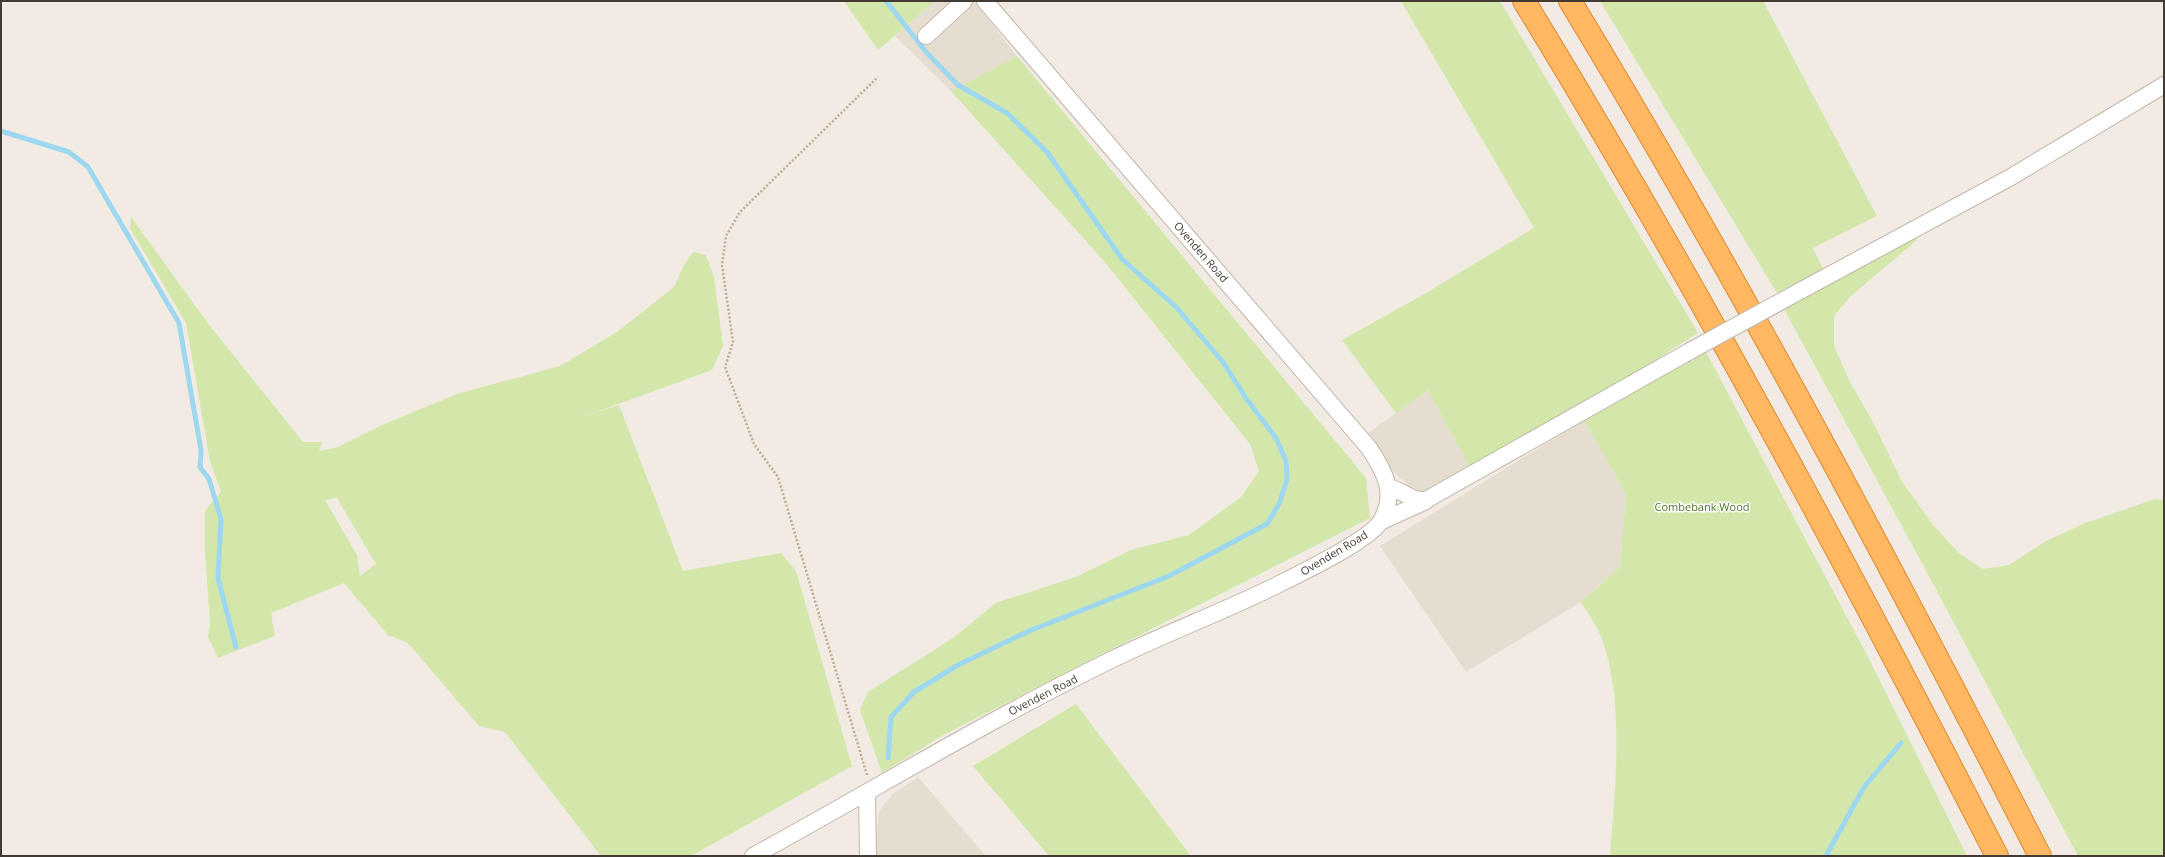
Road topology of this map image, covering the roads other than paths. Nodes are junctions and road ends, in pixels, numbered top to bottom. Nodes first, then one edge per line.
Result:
1 (964, 1) edge
2 (985, 1) edge
3 (1524, 1) edge
4 (1570, 1) edge
5 (926, 36) dead end
6 (2164, 85) edge
7 (1389, 488) junction
8 (1426, 500) junction
9 (1380, 522) junction
10 (869, 792) junction
11 (753, 856) edge
12 (868, 856) edge
13 (1996, 856) edge
14 (2040, 856) edge

1 - 5 street
2 - 7 street, Ovenden Road
3 - 13 highway
4 - 14 highway
6 - 8 street, bridge
7 - 8 street
7 - 9 street, Ovenden Road
8 - 9 street
9 - 10 street, Ovenden Road
10 - 11 street, Ovenden Road
10 - 12 street

